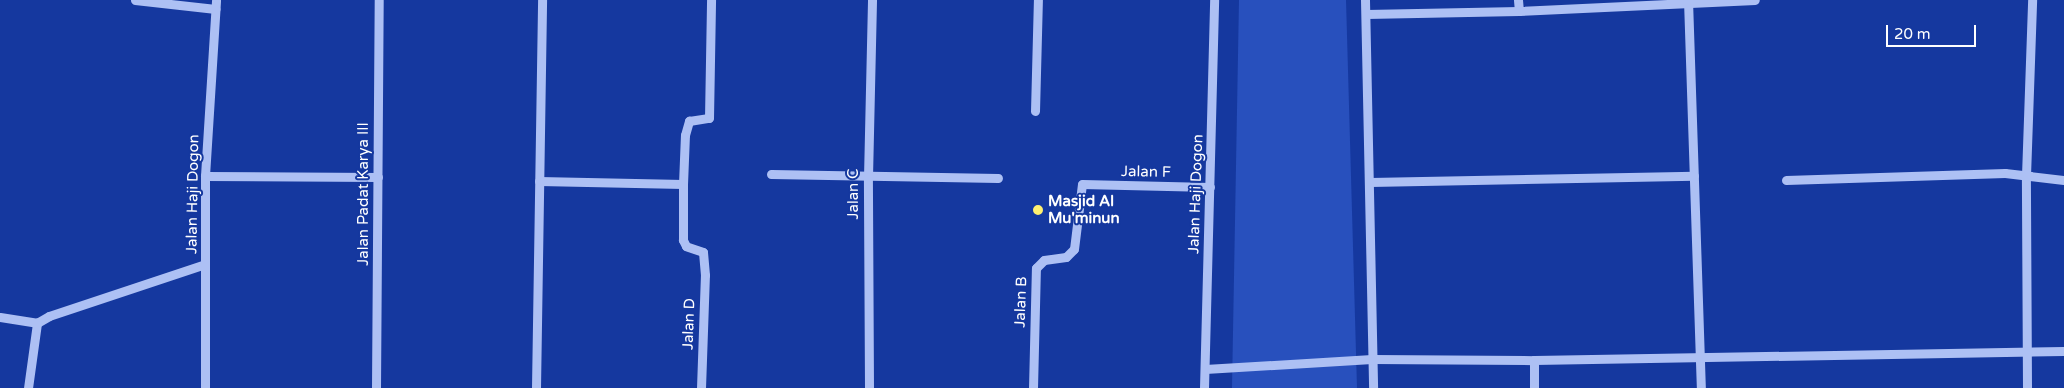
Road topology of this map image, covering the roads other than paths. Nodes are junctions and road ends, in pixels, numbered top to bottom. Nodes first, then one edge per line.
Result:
1 (135, 0) edge
2 (379, 0) edge
3 (542, 0) edge
4 (711, 0) edge
5 (872, 0) edge
6 (1038, 0) edge
7 (1214, 0) edge
8 (1365, 0) edge
9 (1518, 0) edge
10 (1755, 0) edge
11 (2032, 0) edge
12 (1688, 2) edge
13 (216, 5) edge
14 (1519, 11) junction
15 (1366, 14) junction
16 (1035, 112) dead end
17 (771, 174) dead end
18 (205, 176) junction
19 (1694, 176) junction
20 (2026, 176) junction
21 (378, 177) junction
22 (868, 177) junction
23 (998, 178) dead end
24 (1786, 180) dead end
25 (2064, 180) edge
26 (539, 181) junction
27 (1370, 182) junction
28 (683, 184) junction
29 (1082, 184) joint
30 (1210, 187) junction
31 (205, 264) junction
32 (0, 317) edge
33 (37, 323) junction
34 (2064, 351) edge
35 (2027, 352) junction
36 (1700, 357) junction
37 (1372, 359) junction
38 (1534, 360) junction
39 (1205, 369) junction
40 (28, 388) edge
41 (205, 388) edge
42 (376, 388) edge
43 (536, 388) edge
44 (701, 388) edge
45 (869, 388) edge
46 (1033, 388) edge
47 (1204, 388) edge
48 (1373, 388) edge
49 (1534, 388) edge
50 (1701, 388) edge
51 (2027, 388) edge

1 - 13 street
2 - 21 street, Jalan Padat Karya III
3 - 26 street
4 - 28 street
5 - 22 street, Jalan C
6 - 16 street
7 - 30 street, Jalan Haji Dogon
8 - 15 street
9 - 14 street
10 - 12 street
11 - 20 street
12 - 14 street
12 - 19 street
13 - 18 street, Jalan Haji Dogon
14 - 15 street
15 - 27 street
17 - 22 street
18 - 21 street
18 - 31 street, Jalan Haji Dogon
19 - 27 street
19 - 36 street
20 - 24 street
20 - 25 street
20 - 35 street
21 - 42 street, Jalan Padat Karya III
22 - 23 street
22 - 45 street, Jalan C
26 - 28 street
26 - 43 street
27 - 37 street
28 - 44 street, Jalan D
29 - 30 street, Jalan F
29 - 46 street, Jalan B
30 - 39 street, Jalan Haji Dogon
31 - 33 street
31 - 41 street, Jalan Haji Dogon
32 - 33 street
33 - 40 street
34 - 35 street
35 - 36 street
35 - 51 street
36 - 38 street
36 - 50 street
37 - 38 street
37 - 39 street
37 - 48 street
38 - 49 street
39 - 47 street, Jalan Haji Dogon

